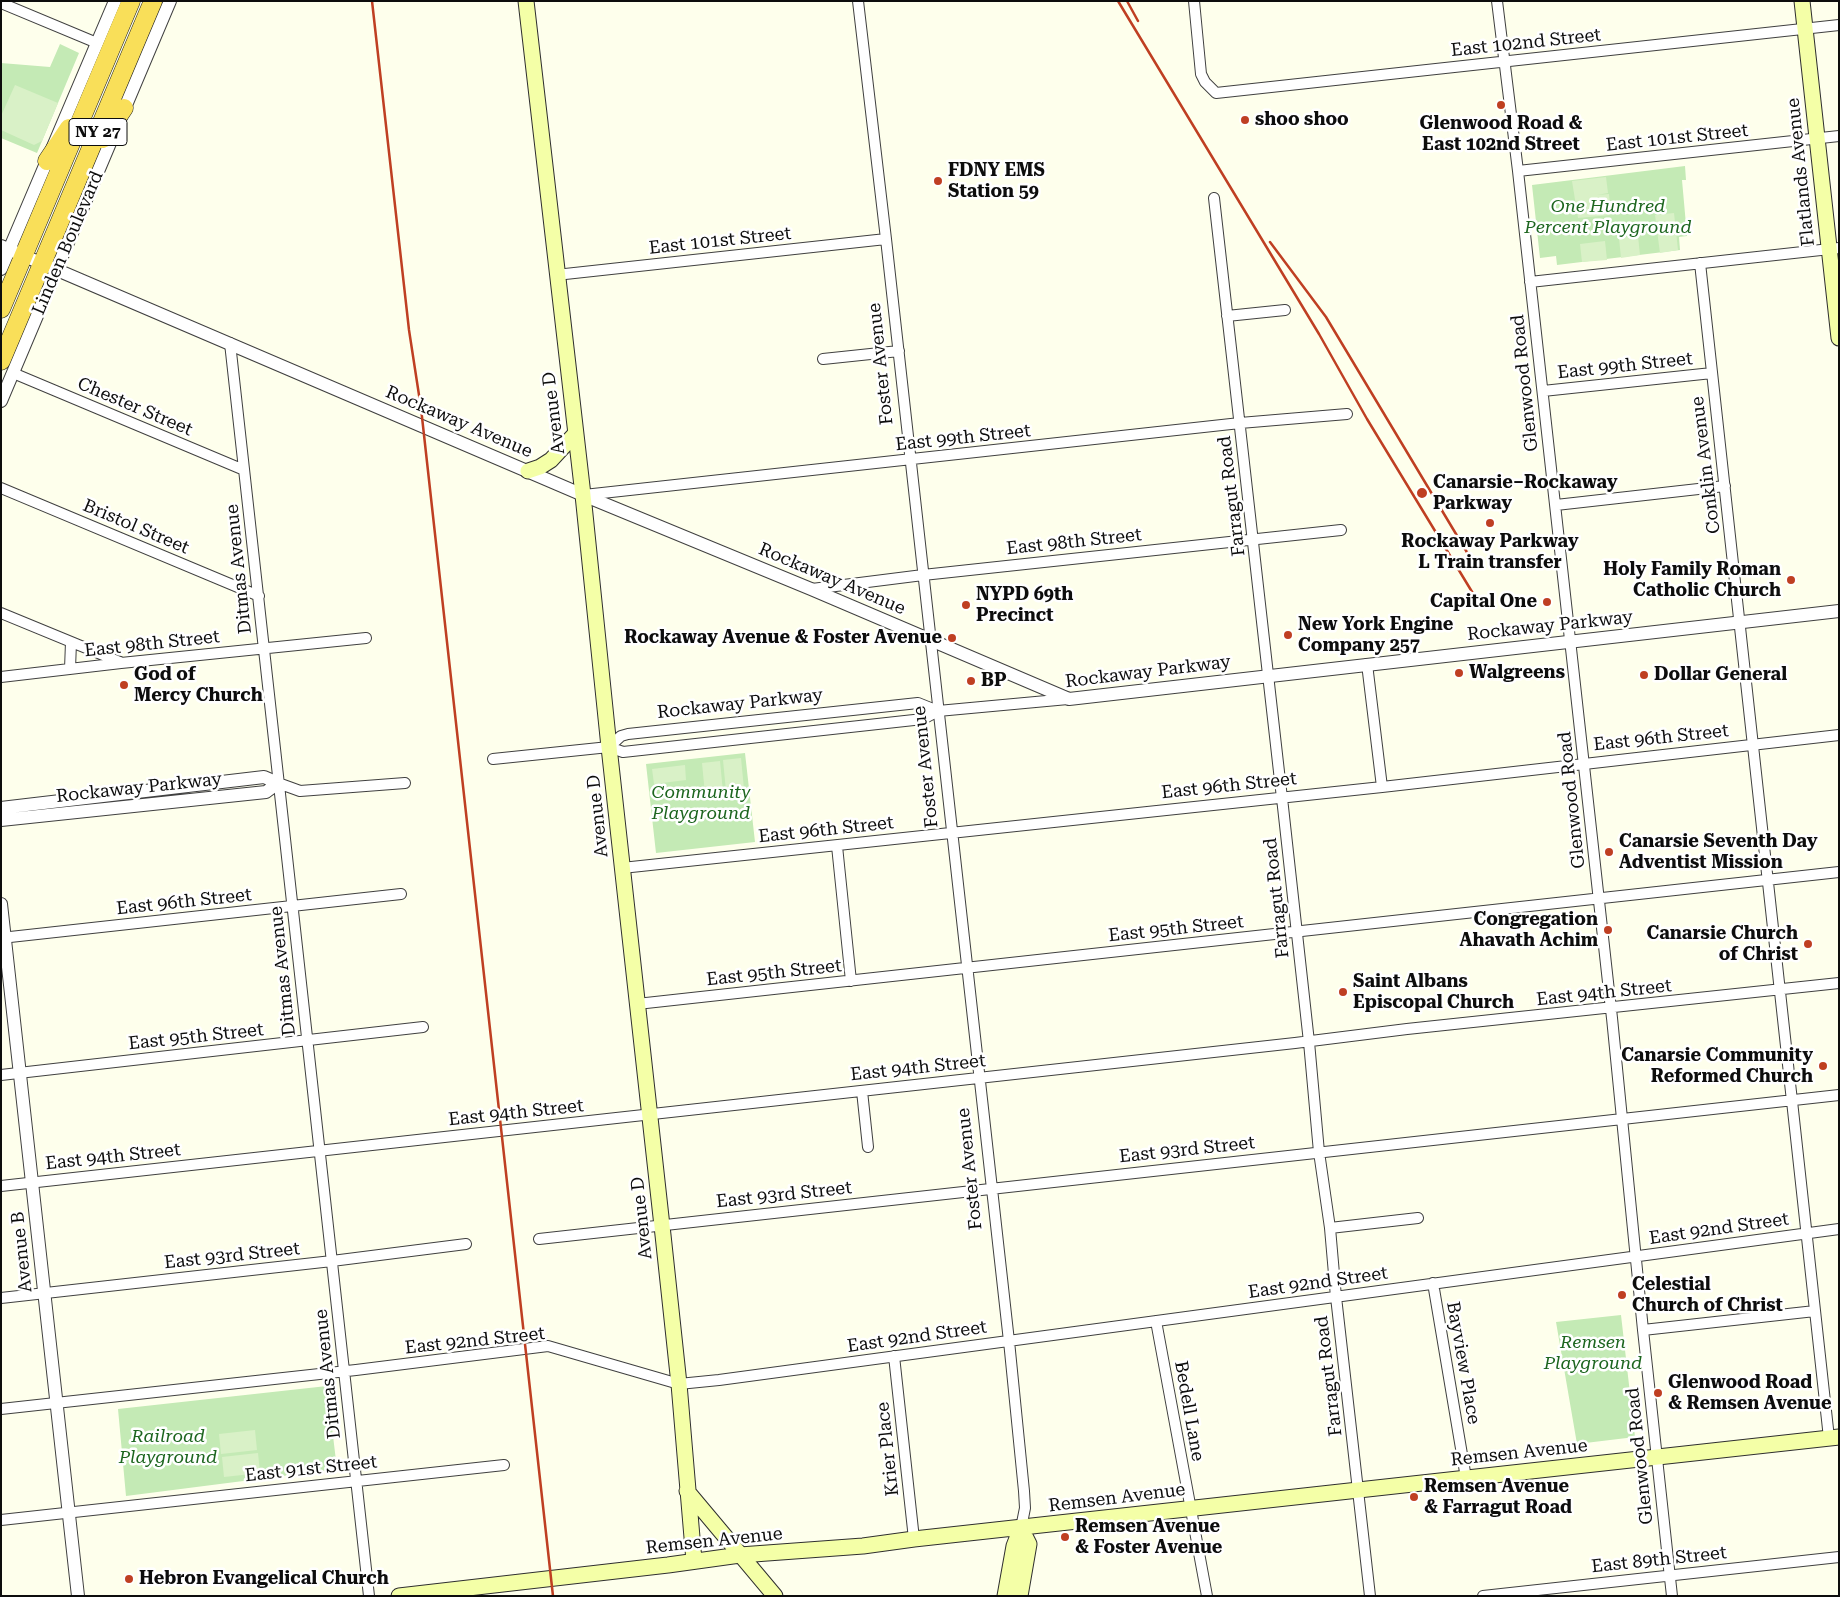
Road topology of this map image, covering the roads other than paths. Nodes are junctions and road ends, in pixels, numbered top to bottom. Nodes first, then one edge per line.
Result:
1 (115, 1) edge
2 (120, 1) edge
3 (131, 1) edge
4 (153, 1) edge
5 (170, 1) edge
6 (526, 1) edge
7 (858, 1) edge
8 (1194, 1) edge
9 (1497, 1) edge
10 (1802, 1) edge
11 (1, 3) edge
12 (1839, 25) edge
13 (1804, 28) junction
14 (102, 50) junction
15 (1506, 62) junction
16 (92, 95) junction
17 (124, 108) junction
18 (1839, 136) edge
19 (1817, 138) junction
20 (47, 161) junction
21 (83, 168) junction
22 (1518, 172) junction
23 (1214, 198) dead end
24 (886, 239) junction
25 (1834, 249) edge
26 (12, 250) edge
27 (1700, 263) junction
28 (50, 266) junction
29 (1, 269) edge
30 (556, 275) junction
31 (1530, 282) junction
32 (1, 309) edge
33 (1285, 310) dead end
34 (1227, 316) junction
35 (1839, 338) edge
36 (230, 343) junction
37 (899, 350) junction
38 (823, 359) dead end
39 (7, 367) edge
40 (1712, 373) junction
41 (1543, 391) junction
42 (1, 401) edge
43 (1347, 414) dead end
44 (1240, 424) junction
45 (576, 434) junction
46 (910, 460) junction
47 (244, 470) junction
48 (528, 472) junction
49 (1725, 486) junction
50 (1, 488) edge
51 (583, 495) junction
52 (1556, 505) junction
53 (1341, 530) dead end
54 (1253, 539) junction
55 (923, 575) junction
56 (811, 589) junction
57 (258, 596) junction
58 (1839, 611) edge
59 (1, 612) edge
60 (1740, 622) junction
61 (366, 638) dead end
62 (930, 640) junction
63 (1571, 641) junction
64 (72, 642) junction
65 (264, 649) junction
66 (121, 663) junction
67 (1367, 664) junction
68 (70, 669) junction
69 (1268, 676) junction
70 (1, 677) edge
71 (1069, 699) junction
72 (938, 711) junction
73 (1839, 735) edge
74 (1753, 744) junction
75 (609, 747) junction
76 (493, 758) dead end
77 (1584, 763) junction
78 (278, 783) junction
79 (405, 783) dead end
80 (1382, 786) junction
81 (1282, 797) junction
82 (1, 808) edge
83 (1, 820) edge
84 (952, 833) junction
85 (837, 846) junction
86 (622, 868) junction
87 (1839, 872) edge
88 (1768, 880) junction
89 (401, 894) dead end
90 (1599, 898) junction
91 (1, 904) edge
92 (292, 906) junction
93 (1297, 932) junction
94 (3, 938) edge
95 (967, 968) junction
96 (851, 981) junction
97 (1839, 983) edge
98 (1780, 990) junction
99 (637, 1004) junction
100 (1611, 1008) junction
101 (423, 1027) dead end
102 (308, 1040) junction
103 (1309, 1042) junction
104 (20, 1073) junction
105 (1, 1075) edge
106 (979, 1078) junction
107 (862, 1091) junction
108 (1839, 1095) edge
109 (1792, 1100) junction
110 (649, 1114) junction
111 (1623, 1118) junction
112 (868, 1147) dead end
113 (320, 1151) junction
114 (1319, 1152) junction
115 (32, 1183) junction
116 (1, 1186) edge
117 (992, 1188) junction
118 (1418, 1218) dead end
119 (662, 1224) junction
120 (1330, 1228) junction
121 (1839, 1229) edge
122 (1807, 1233) junction
123 (539, 1239) dead end
124 (466, 1244) dead end
125 (1637, 1256) junction
126 (332, 1261) junction
127 (1433, 1283) junction
128 (44, 1293) junction
129 (1336, 1297) junction
130 (1, 1298) edge
131 (1815, 1311) junction
132 (1156, 1321) junction
133 (1643, 1330) junction
134 (1008, 1341) junction
135 (894, 1356) junction
136 (344, 1371) junction
137 (679, 1384) junction
138 (56, 1403) junction
139 (1, 1409) edge
140 (1834, 1438) edge
141 (1656, 1457) junction
142 (504, 1465) dead end
143 (1466, 1478) junction
144 (356, 1480) junction
145 (1359, 1490) junction
146 (688, 1491) junction
147 (1190, 1508) junction
148 (69, 1512) junction
149 (1, 1520) edge
150 (1020, 1528) junction
151 (914, 1539) junction
152 (740, 1555) junction
153 (1839, 1557) edge
154 (694, 1561) junction
155 (1670, 1575) junction
156 (78, 1596) edge
157 (369, 1596) edge
158 (399, 1596) edge
159 (775, 1596) edge
160 (1005, 1596) edge
161 (1020, 1596) edge
162 (1207, 1596) edge
163 (1370, 1596) edge
164 (1483, 1596) edge
165 (1672, 1596) edge

1 - 14 street, Linden Boulevard
2 - 14 highway
3 - 14 highway, Linden Boulevard / NY 27
4 - 21 highway, Linden Boulevard / NY 27
5 - 17 street, Linden Boulevard
6 - 30 main road, Avenue D
7 - 24 street, Foster Avenue
8 - 15 street, East 102nd Street
9 - 15 street, Glenwood Road
10 - 13 main road, Flatlands Avenue
11 - 14 street
12 - 13 street, East 102nd Street
13 - 15 street, East 102nd Street
13 - 19 main road, Flatlands Avenue
14 - 16 highway, Linden Boulevard / NY 27
14 - 20 street, Linden Boulevard
15 - 22 street, Glenwood Road
16 - 20 highway
16 - 26 highway, Linden Boulevard / NY 27
17 - 21 highway
17 - 28 street, Linden Boulevard
18 - 19 street, East 101st Street
19 - 22 street, East 101st Street
19 - 25 main road, Flatlands Avenue
20 - 26 street, Linden Boulevard
21 - 28 highway, Linden Boulevard / NY 27
22 - 31 street, Glenwood Road
23 - 34 street, Farragut Road
24 - 30 street, East 101st Street
24 - 37 street, Foster Avenue
25 - 27 street
25 - 35 main road, Flatlands Avenue
26 - 28 street, Rockaway Avenue
26 - 29 street, Linden Boulevard
26 - 32 highway, Linden Boulevard / NY 27
27 - 31 street
27 - 40 street, Conklin Avenue
28 - 36 street, Rockaway Avenue
28 - 39 highway, Linden Boulevard / NY 27
30 - 45 main road, Avenue D
31 - 41 street, Glenwood Road
33 - 34 street
34 - 44 street, Farragut Road
36 - 47 street, Ditmas Avenue
36 - 48 street, Rockaway Avenue
37 - 38 street
37 - 46 street, Foster Avenue
39 - 42 street, Linden Boulevard
39 - 47 street, Chester Street
40 - 41 street, East 99th Street
40 - 49 street, Conklin Avenue
41 - 52 street, Glenwood Road
43 - 44 street, East 99th Street
44 - 46 street, East 99th Street
44 - 54 street, Farragut Road
45 - 48 main road
45 - 51 main road, Avenue D
46 - 51 street, East 99th Street
46 - 55 street, Foster Avenue
47 - 57 street, Ditmas Avenue
48 - 51 street, Rockaway Avenue
49 - 52 street
49 - 60 street, Conklin Avenue
50 - 57 street, Bristol Street
51 - 56 street, Rockaway Avenue
51 - 75 main road, Avenue D
52 - 63 street, Glenwood Road
53 - 54 street, East 98th Street
54 - 55 street, East 98th Street
54 - 69 street, Farragut Road
55 - 56 street, East 98th Street
55 - 62 street, Foster Avenue
56 - 62 street, Rockaway Avenue
57 - 65 street, Ditmas Avenue
58 - 60 street, Rockaway Parkway
59 - 64 street
60 - 63 street, Rockaway Parkway
60 - 74 street, Conklin Avenue
61 - 65 street, East 98th Street
62 - 71 street, Rockaway Avenue
62 - 72 street, Foster Avenue
63 - 67 street, Rockaway Parkway
63 - 77 street, Glenwood Road
64 - 66 street
64 - 68 street
65 - 66 street, East 98th Street
65 - 78 street, Ditmas Avenue
66 - 68 street, East 98th Street
67 - 69 street, Rockaway Parkway
67 - 80 street
68 - 70 street, East 98th Street
69 - 71 street, Rockaway Parkway
69 - 81 street, Farragut Road
71 - 72 street, Rockaway Parkway
72 - 75 street, Rockaway Parkway
72 - 75 street, Rockaway Parkway
72 - 84 street, Foster Avenue
73 - 74 street, East 96th Street
74 - 77 street, East 96th Street
74 - 88 street, Conklin Avenue
75 - 76 street, Rockaway Parkway
75 - 86 main road, Avenue D
77 - 80 street, East 96th Street
77 - 90 street, Glenwood Road
78 - 79 street, Rockaway Parkway
78 - 82 street, Rockaway Parkway
78 - 83 street, Rockaway Parkway
78 - 92 street, Ditmas Avenue
80 - 81 street, East 96th Street
81 - 84 street, East 96th Street
81 - 93 street, Farragut Road
84 - 85 street, East 96th Street
84 - 95 street, Foster Avenue
85 - 86 street, East 96th Street
85 - 96 street
86 - 99 main road, Avenue D
87 - 88 street, East 95th Street
88 - 90 street, East 95th Street
88 - 98 street, Conklin Avenue
89 - 92 street, East 96th Street
90 - 93 street, East 95th Street
90 - 100 street, Glenwood Road
91 - 94 street, Avenue B
92 - 94 street, East 96th Street
92 - 102 street, Ditmas Avenue
93 - 95 street, East 95th Street
93 - 103 street, Farragut Road
94 - 104 street, Avenue B
95 - 96 street, East 95th Street
95 - 106 street, Foster Avenue
96 - 99 street, East 95th Street
97 - 98 street, East 94th Street
98 - 100 street, East 94th Street
98 - 109 street, Conklin Avenue
99 - 110 main road, Avenue D
100 - 103 street, East 94th Street
100 - 111 street, Glenwood Road
101 - 102 street, East 95th Street
102 - 104 street, East 95th Street
102 - 113 street, Ditmas Avenue
103 - 106 street, East 94th Street
103 - 114 street, Farragut Road
104 - 105 street, East 95th Street
104 - 115 street, Avenue B
106 - 107 street, East 94th Street
106 - 117 street, Foster Avenue
107 - 110 street, East 94th Street
107 - 112 street
108 - 109 street, East 93rd Street
109 - 111 street, East 93rd Street
109 - 122 street, Conklin Avenue
110 - 113 street, East 94th Street
110 - 119 main road, Avenue D
111 - 114 street, East 93rd Street
111 - 125 street, Glenwood Road
113 - 115 street, East 94th Street
113 - 126 street, Ditmas Avenue
114 - 117 street, East 93rd Street
114 - 120 street, Farragut Road
115 - 116 street, East 94th Street
115 - 128 street, Avenue B
117 - 119 street, East 93rd Street
117 - 134 street, Foster Avenue
118 - 120 street
119 - 123 street, East 93rd Street
119 - 137 main road, Avenue D
120 - 129 street, Farragut Road
121 - 122 street, East 92nd Street
122 - 125 street, East 92nd Street
122 - 131 street, Conklin Avenue
124 - 126 street, East 93rd Street
125 - 127 street, East 92nd Street
125 - 133 street, Glenwood Road
126 - 128 street, East 93rd Street
126 - 136 street, Ditmas Avenue
127 - 129 street, East 92nd Street
127 - 143 street, Bayview Place
128 - 130 street, East 93rd Street
128 - 138 street, Avenue B
129 - 132 street, East 92nd Street
129 - 145 street, Farragut Road
131 - 133 street
131 - 140 street, Conklin Avenue
132 - 134 street, East 92nd Street
132 - 147 street, Bedell Lane
133 - 141 street, Glenwood Road
134 - 135 street, East 92nd Street
134 - 150 street, Foster Avenue
135 - 137 street, East 92nd Street
135 - 151 street, Krier Place
136 - 137 street, East 92nd Street
136 - 138 street, East 92nd Street
136 - 144 street, Ditmas Avenue
137 - 146 main road, Avenue D
138 - 139 street, East 92nd Street
138 - 148 street, Avenue B
140 - 141 main road, Remsen Avenue
141 - 143 main road, Remsen Avenue
141 - 155 street, Glenwood Road
142 - 144 street, East 91st Street
143 - 145 main road, Remsen Avenue
144 - 148 street, East 91st Street
144 - 157 street, Ditmas Avenue
145 - 147 main road, Remsen Avenue
145 - 163 street, Farragut Road
146 - 152 main road
146 - 154 main road, Avenue D
147 - 150 main road, Remsen Avenue
147 - 162 street, Bedell Lane
148 - 149 street, East 91st Street
148 - 156 street, Avenue B
150 - 151 main road, Remsen Avenue
150 - 160 main road, Foster Avenue
150 - 161 main road
151 - 152 main road, Remsen Avenue
152 - 154 main road, Remsen Avenue
152 - 159 main road
153 - 155 street, East 89th Street
154 - 158 main road, Remsen Avenue
155 - 164 street, East 89th Street
155 - 165 street, Glenwood Road

